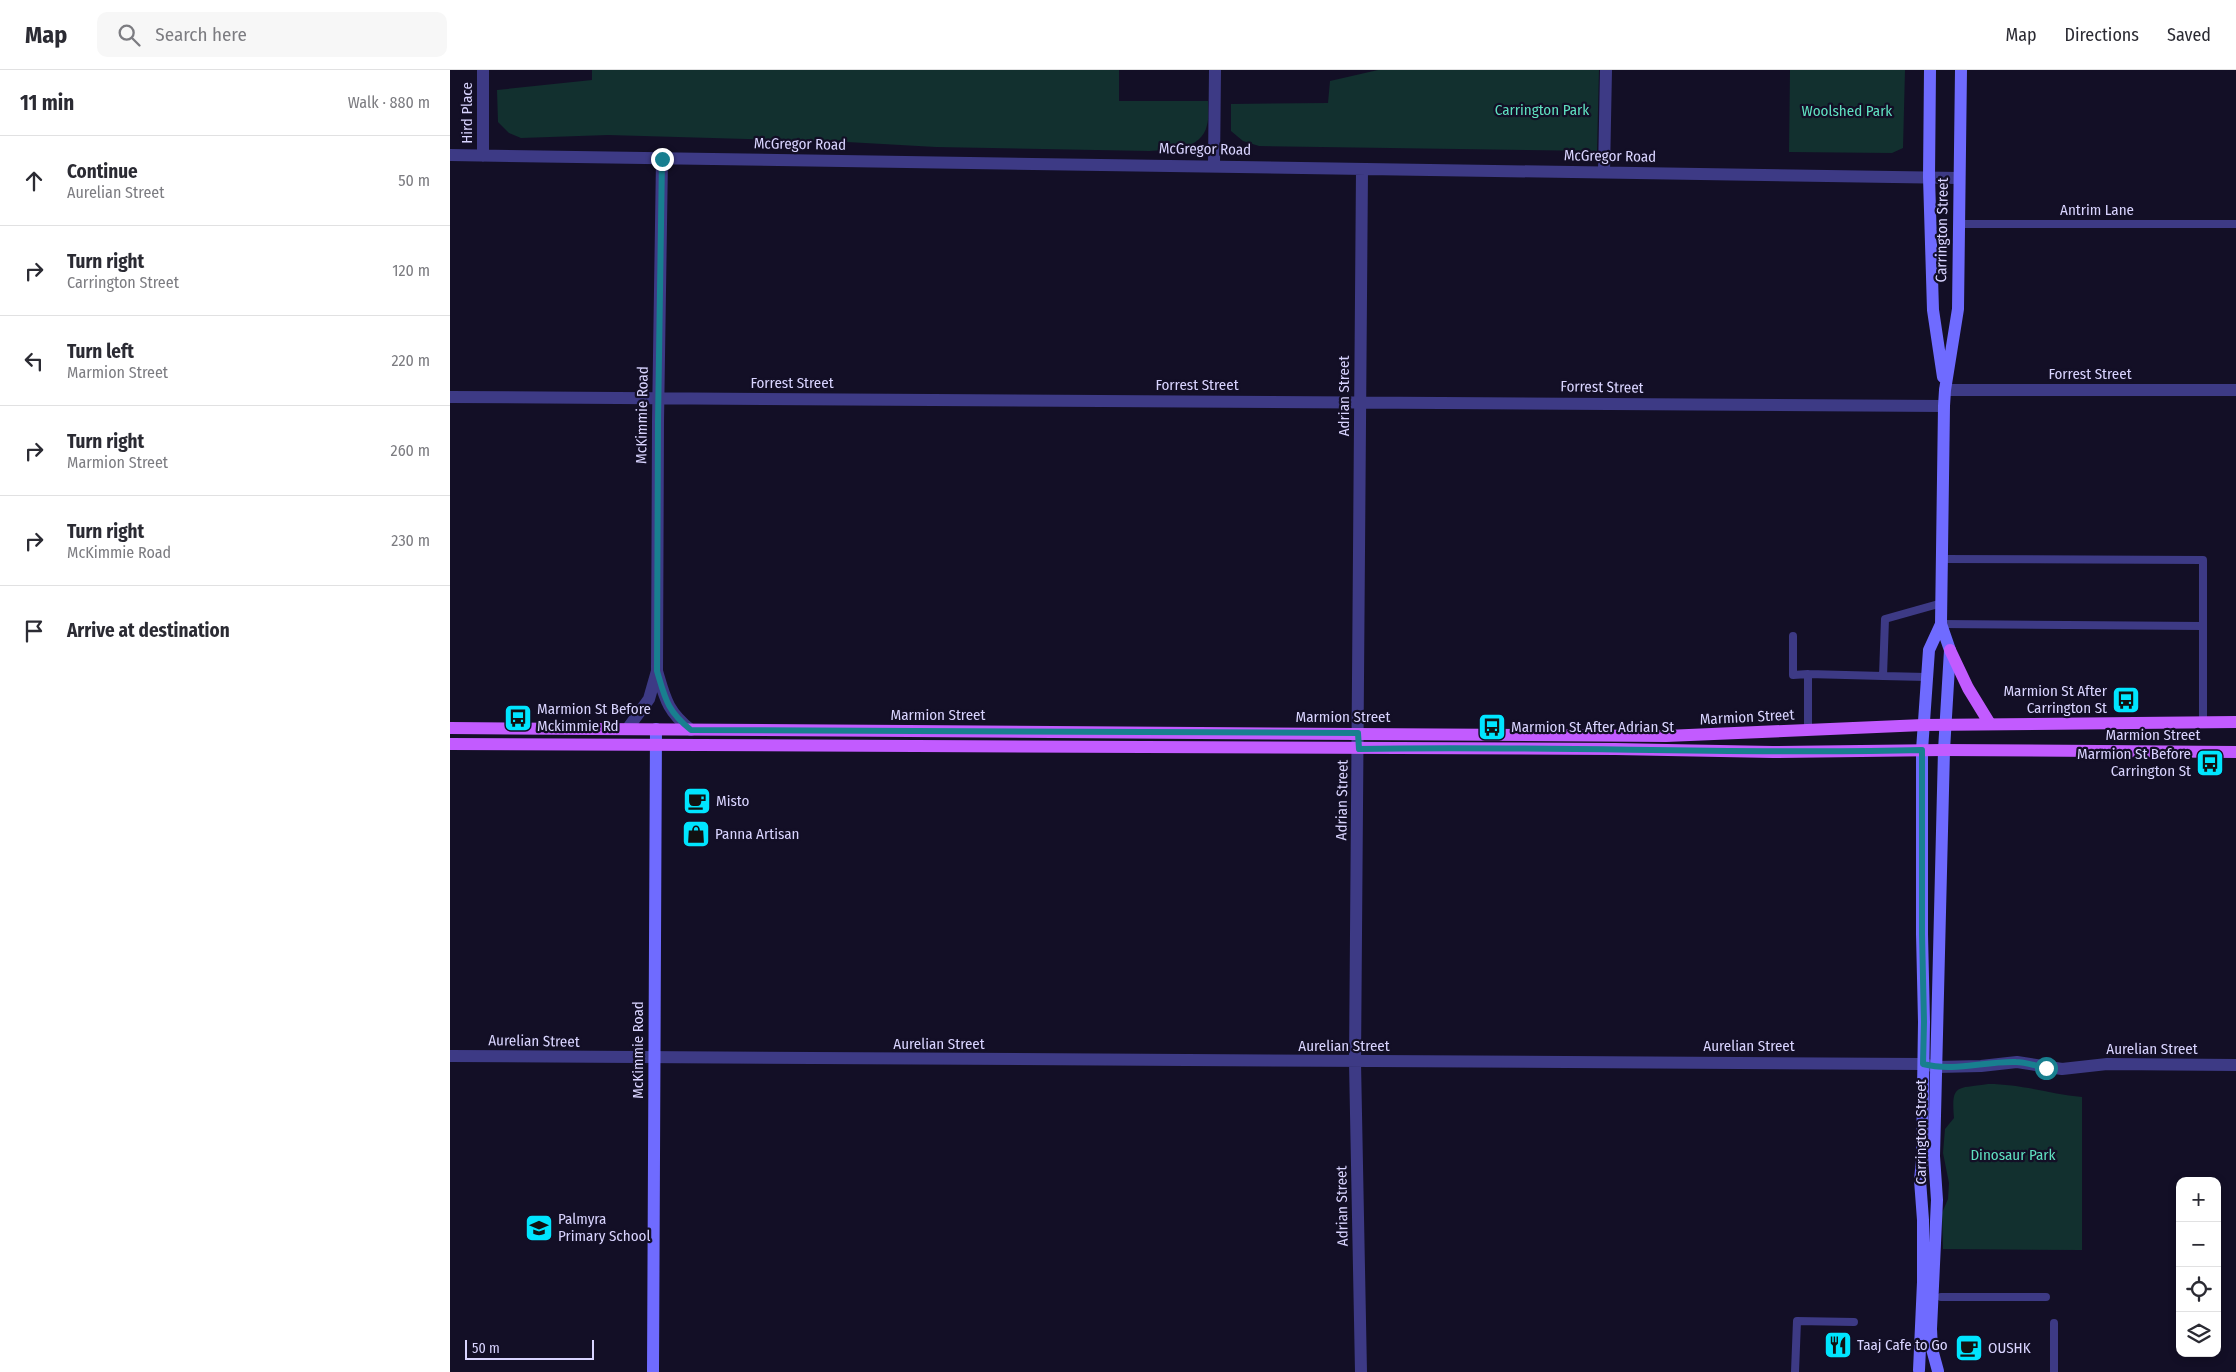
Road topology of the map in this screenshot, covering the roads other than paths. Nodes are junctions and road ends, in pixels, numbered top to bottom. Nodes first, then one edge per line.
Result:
1 (483, 70) edge
2 (1215, 70) edge
3 (1606, 70) edge
4 (1930, 70) edge
5 (1961, 70) edge
6 (450, 155) edge
7 (483, 156) junction
8 (662, 159) junction
9 (1214, 165) junction
10 (1362, 169) junction
11 (1604, 172) junction
12 (1929, 177) junction
13 (1959, 178) junction
14 (1958, 224) junction
15 (2236, 224) edge
16 (1945, 390) junction
17 (2236, 390) edge
18 (450, 397) edge
19 (658, 398) junction
20 (1360, 402) junction
21 (1944, 406) junction
22 (1942, 559) junction
23 (1942, 603) junction
24 (1941, 624) junction
25 (2203, 626) junction
26 (1793, 636) dead end
27 (1950, 650) junction
28 (657, 671) junction
29 (1808, 674) junction
30 (1883, 676) junction
31 (1926, 677) junction
32 (2236, 722) edge
33 (2203, 723) junction
34 (1990, 724) junction
35 (1924, 725) junction
36 (1945, 725) junction
37 (450, 728) edge
38 (628, 728) junction
39 (656, 729) junction
40 (691, 730) junction
41 (1808, 730) junction
42 (1358, 733) junction
43 (450, 744) edge
44 (657, 744) junction
45 (1359, 749) junction
46 (1922, 750) junction
47 (1944, 750) junction
48 (2236, 752) edge
49 (450, 1056) edge
50 (654, 1058) junction
51 (1355, 1062) junction
52 (1923, 1064) junction
53 (2236, 1065) edge
54 (1937, 1067) junction
55 (1941, 1297) dead end
56 (2046, 1297) dead end
57 (1854, 1322) dead end
58 (2054, 1323) dead end
59 (1918, 1371) edge
60 (653, 1372) edge
61 (1361, 1372) edge
62 (1795, 1372) edge
63 (1938, 1372) edge
64 (2054, 1372) edge

1 - 7 street, Hird Place
2 - 9 street
3 - 11 street
4 - 12 main road, Carrington Street
5 - 13 main road, Carrington Street
6 - 7 street, McGregor Road
7 - 8 street, McGregor Road
8 - 9 street, McGregor Road
8 - 19 street, McKimmie Road
9 - 10 street, McGregor Road
10 - 11 street, McGregor Road
10 - 20 street, Adrian Street
11 - 12 street, McGregor Road
12 - 13 street, McGregor Road
12 - 16 main road, Carrington Street
13 - 14 main road, Carrington Street
14 - 15 lane, Antrim Lane
14 - 16 main road, Carrington Street
16 - 17 street, Forrest Street
16 - 21 main road, Carrington Street
18 - 19 street, Forrest Street
19 - 20 street, Forrest Street
19 - 28 street, McKimmie Road
20 - 21 street, Forrest Street
20 - 42 street, Adrian Street
21 - 22 main road, Carrington Street
22 - 23 main road, Carrington Street
22 - 25 lane
23 - 24 main road, Carrington Street
23 - 30 lane
24 - 25 lane
24 - 27 main road, Carrington Street
24 - 31 main road, Carrington Street
25 - 33 lane
26 - 29 lane
27 - 34 main road
27 - 36 main road, Carrington Street
28 - 38 street, McKimmie Road
28 - 40 street, McKimmie Road
29 - 30 lane
29 - 41 lane
30 - 31 lane
31 - 35 main road, Carrington Street
32 - 33 main road, Marmion Street
33 - 34 main road, Marmion Street
34 - 36 main road, Marmion Street
35 - 36 main road, Marmion Street
35 - 41 main road, Marmion Street
35 - 46 main road, Carrington Street
36 - 47 main road, Carrington Street
37 - 38 main road, Marmion Street
38 - 39 main road, Marmion Street
39 - 40 main road, Marmion Street
39 - 44 main road, McKimmie Road
40 - 42 main road, Marmion Street
41 - 42 main road, Marmion Street
42 - 45 street, Adrian Street
43 - 44 main road, Marmion Street
44 - 45 main road, Marmion Street
44 - 50 main road, McKimmie Road
45 - 46 main road, Marmion Street
45 - 51 street, Adrian Street
46 - 47 main road, Marmion Street
46 - 52 main road, Carrington Street
47 - 48 main road, Marmion Street
47 - 54 main road, Carrington Street
49 - 50 street, Aurelian Street
50 - 51 street, Aurelian Street
50 - 60 main road, McKimmie Road
51 - 52 street, Aurelian Street
51 - 61 street, Adrian Street
52 - 54 street, Aurelian Street
52 - 59 main road, Carrington Street
53 - 54 street, Aurelian Street
54 - 63 main road, Carrington Street
55 - 56 lane
57 - 62 lane
58 - 64 lane
59 - 63 main road

